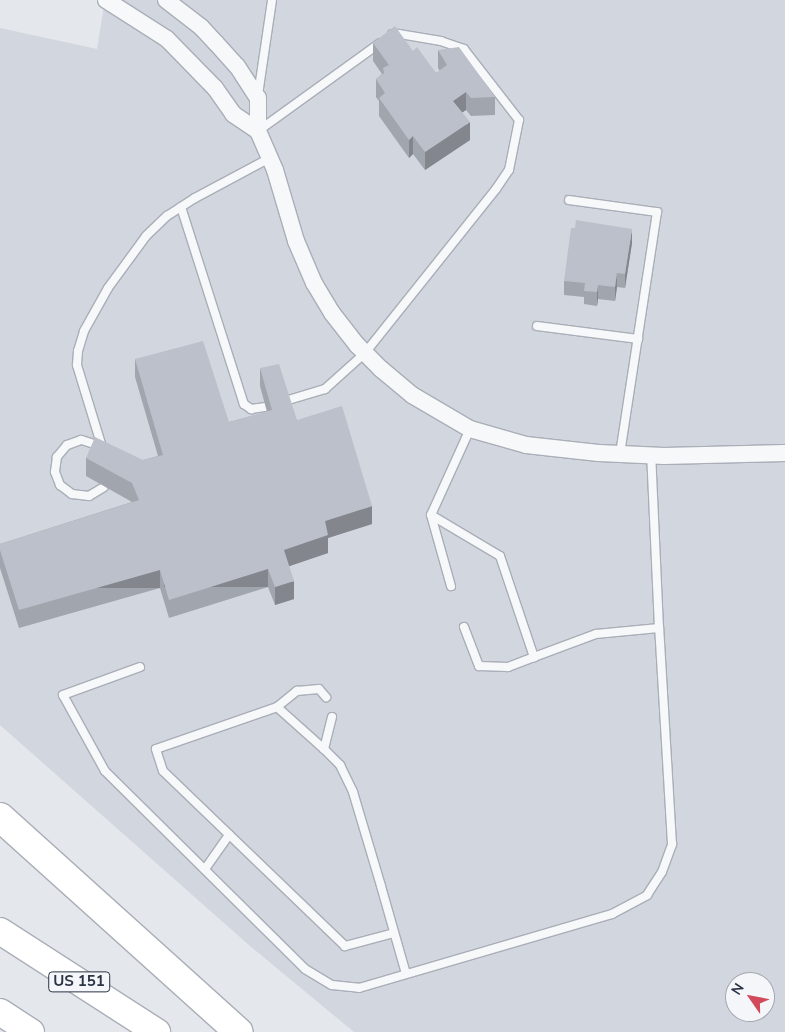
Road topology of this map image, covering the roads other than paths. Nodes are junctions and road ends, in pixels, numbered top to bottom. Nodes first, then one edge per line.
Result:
1 (106, 0) edge
2 (166, 0) edge
3 (272, 0) edge
4 (258, 98) junction
5 (258, 130) junction
6 (270, 158) junction
7 (568, 200) dead end
8 (181, 207) junction
9 (536, 326) dead end
10 (638, 339) junction
11 (365, 353) junction
12 (285, 401) edge
13 (266, 406) edge
14 (470, 429) junction
15 (785, 453) edge
16 (620, 454) junction
17 (651, 455) junction
18 (104, 487) dead end
19 (431, 515) junction
20 (451, 586) dead end
21 (464, 627) dead end
22 (659, 628) junction
23 (534, 657) junction
24 (140, 667) dead end
25 (326, 697) dead end
26 (277, 707) junction
27 (332, 717) dead end
28 (324, 749) junction
29 (0, 817) edge
30 (230, 834) junction
31 (205, 870) junction
32 (0, 931) edge
33 (394, 933) junction
34 (406, 974) junction
35 (0, 1012) edge
36 (31, 1032) edge
37 (158, 1032) edge
38 (239, 1032) edge

1 - 5 street
2 - 4 street
3 - 4 lane
4 - 5 street
5 - 6 street
5 - 11 lane
6 - 8 lane
6 - 11 street
7 - 10 lane
8 - 13 lane
8 - 18 lane
9 - 10 lane
10 - 16 lane
11 - 12 lane
11 - 14 street
14 - 16 street
14 - 19 lane
15 - 17 street
16 - 17 street
17 - 22 lane
19 - 20 lane
19 - 23 lane
21 - 23 lane
22 - 23 lane
22 - 34 lane
24 - 31 lane
25 - 26 lane
26 - 28 lane
26 - 30 lane
27 - 28 lane
28 - 33 lane
29 - 38 highway
30 - 31 lane
30 - 33 lane
31 - 34 lane
32 - 37 main road, US 151
33 - 34 lane
35 - 36 main road

